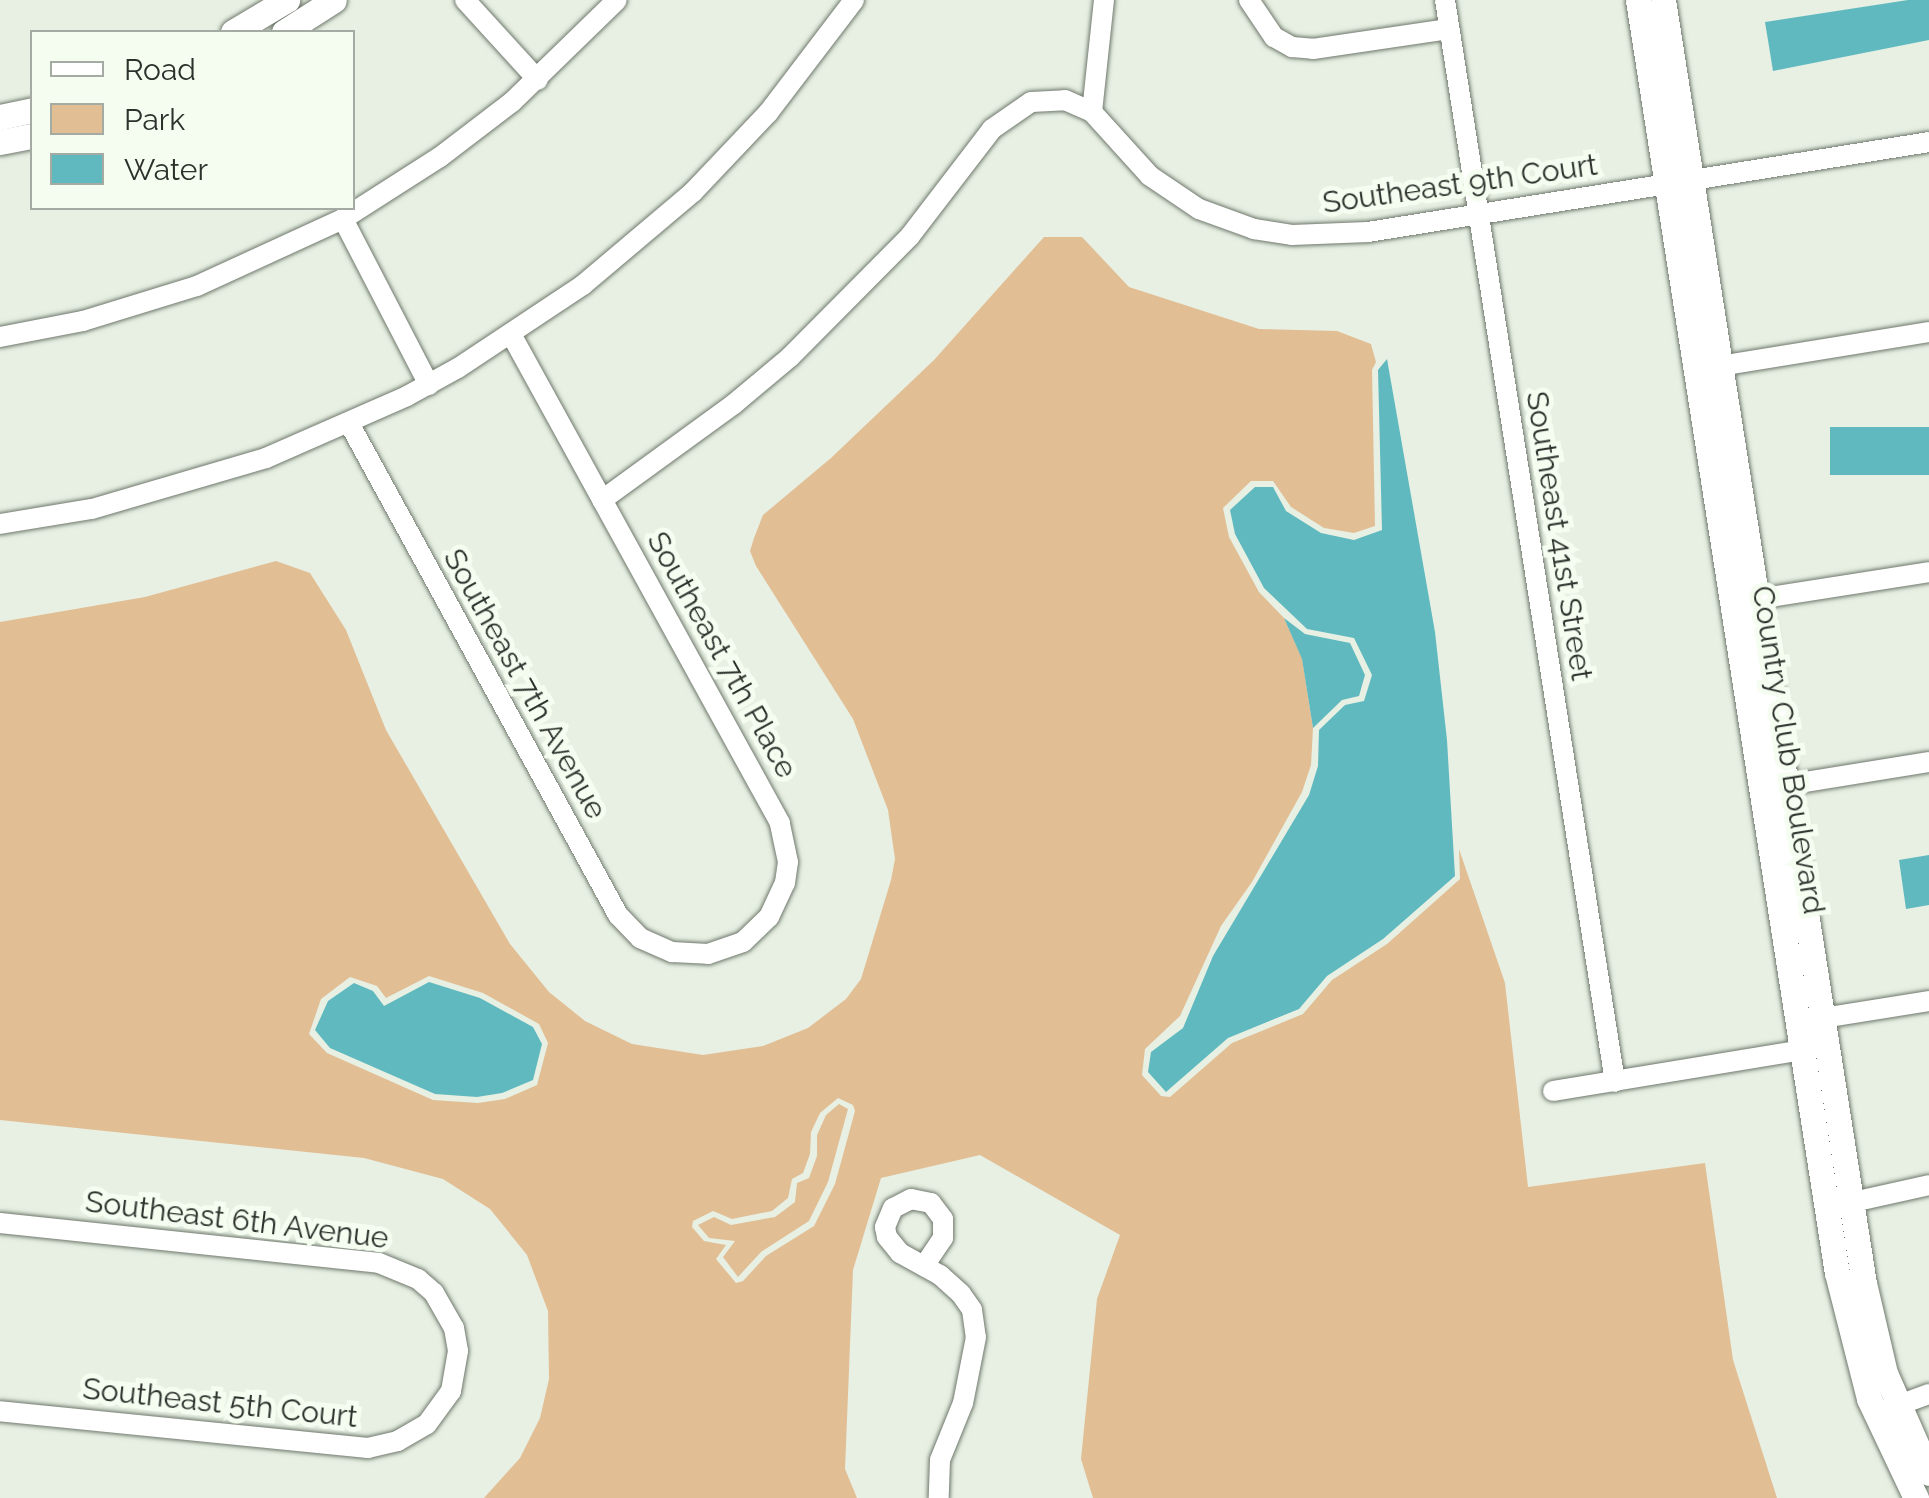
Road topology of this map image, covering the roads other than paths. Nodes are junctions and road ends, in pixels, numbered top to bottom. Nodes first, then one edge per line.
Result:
1 (287, 0) edge
2 (334, 0) edge
3 (465, 0) edge
4 (618, 0) edge
5 (854, 0) edge
6 (1104, 0) edge
7 (1249, 0) edge
8 (1444, 0) edge
9 (1638, 0) edge
10 (1663, 0) edge
11 (1450, 28) junction
12 (237, 30) edge
13 (287, 30) edge
14 (538, 80) junction
15 (30, 110) edge
16 (1092, 112) junction
17 (0, 117) edge
18 (30, 136) edge
19 (0, 142) edge
20 (1929, 142) edge
21 (1678, 182) junction
22 (1479, 214) junction
23 (342, 219) junction
24 (1929, 332) edge
25 (511, 334) junction
26 (0, 336) edge
27 (1708, 368) junction
28 (429, 384) junction
29 (348, 424) junction
30 (602, 500) junction
31 (0, 524) edge
32 (1929, 572) edge
33 (1745, 601) junction
34 (1929, 762) edge
35 (1774, 787) junction
36 (672, 952) joint
37 (1929, 1000) edge
38 (1811, 1019) junction
39 (1816, 1049) junction
40 (1614, 1082) junction
41 (1552, 1091) dead end
42 (1929, 1185) edge
43 (1839, 1205) junction
44 (0, 1223) edge
45 (924, 1266) dead end
46 (457, 1372) joint
47 (1929, 1394) edge
48 (1886, 1410) junction
49 (0, 1411) edge
50 (1929, 1473) edge
51 (939, 1498) edge
52 (1916, 1498) edge

1 - 12 main road
2 - 13 main road
3 - 14 street
4 - 14 street
5 - 25 street
6 - 16 street
7 - 11 street
8 - 11 street, Southeast 41st Street
9 - 21 main road, Country Club Boulevard
10 - 21 main road, Country Club Boulevard
11 - 22 street, Southeast 41st Street
14 - 23 street
15 - 17 main road
16 - 22 street, Southeast 9th Court
16 - 30 street
18 - 19 main road
20 - 21 street, Southeast 9th Court
21 - 22 street, Southeast 9th Court
21 - 27 main road, Country Club Boulevard
22 - 40 street, Southeast 41st Street
23 - 26 street
23 - 28 street
24 - 27 street
25 - 28 street
25 - 30 street, Southeast 7th Place
27 - 33 main road, Country Club Boulevard
28 - 29 street
29 - 31 street
29 - 36 street, Southeast 7th Avenue
30 - 36 street, Southeast 7th Place
32 - 33 street
33 - 35 main road, Country Club Boulevard
34 - 35 street
35 - 38 main road, Country Club Boulevard
37 - 38 street
38 - 39 main road, Country Club Boulevard
39 - 40 street
39 - 43 main road, Country Club Boulevard
40 - 41 street
42 - 43 street
43 - 48 main road, Country Club Boulevard
44 - 46 street, Southeast 6th Avenue
45 - 51 street
46 - 49 street, Southeast 5th Court
47 - 48 street
48 - 50 main road, Country Club Boulevard
48 - 52 main road, Country Club Boulevard

